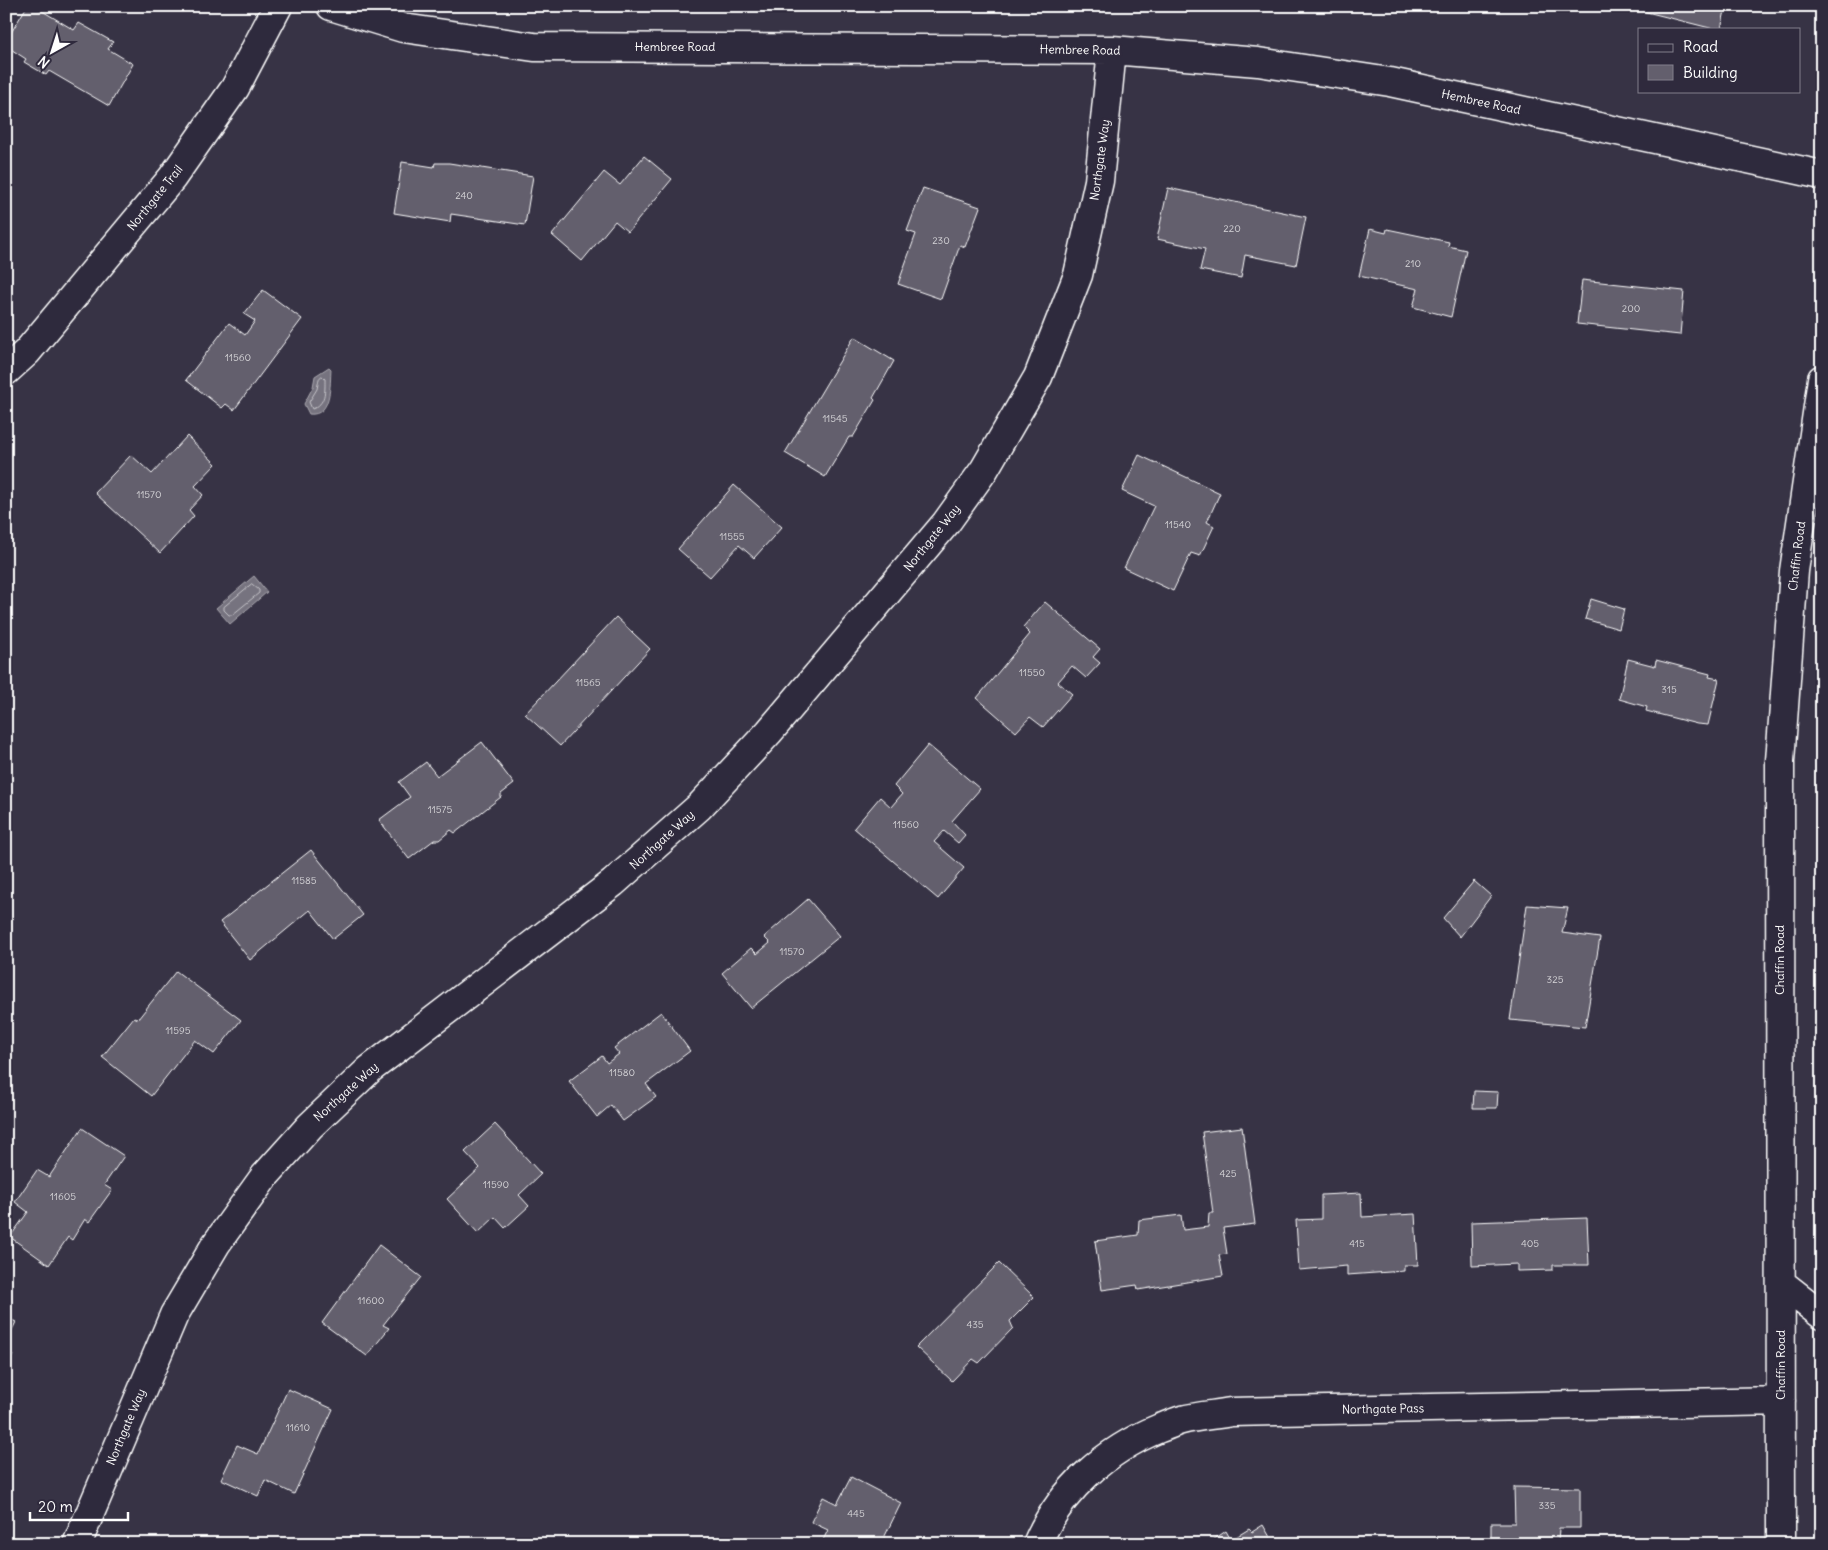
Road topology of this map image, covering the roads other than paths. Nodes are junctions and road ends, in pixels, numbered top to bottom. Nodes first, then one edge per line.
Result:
1 (278, 6) edge
2 (331, 6) edge
3 (1112, 50) junction
4 (1822, 176) edge
5 (6, 371) edge
6 (1822, 381) edge
7 (1780, 1283) junction
8 (1822, 1315) edge
9 (1781, 1402) junction
10 (77, 1544) edge
11 (1037, 1544) edge
12 (1781, 1544) edge

1 - 5 street, Northgate Trail
2 - 3 street, Hembree Road
3 - 4 street, Hembree Road
3 - 10 street, Northgate Way
6 - 7 street, Chaffin Road
7 - 8 street
7 - 9 street, Chaffin Road
9 - 11 street, Northgate Pass
9 - 12 street, Chaffin Road

